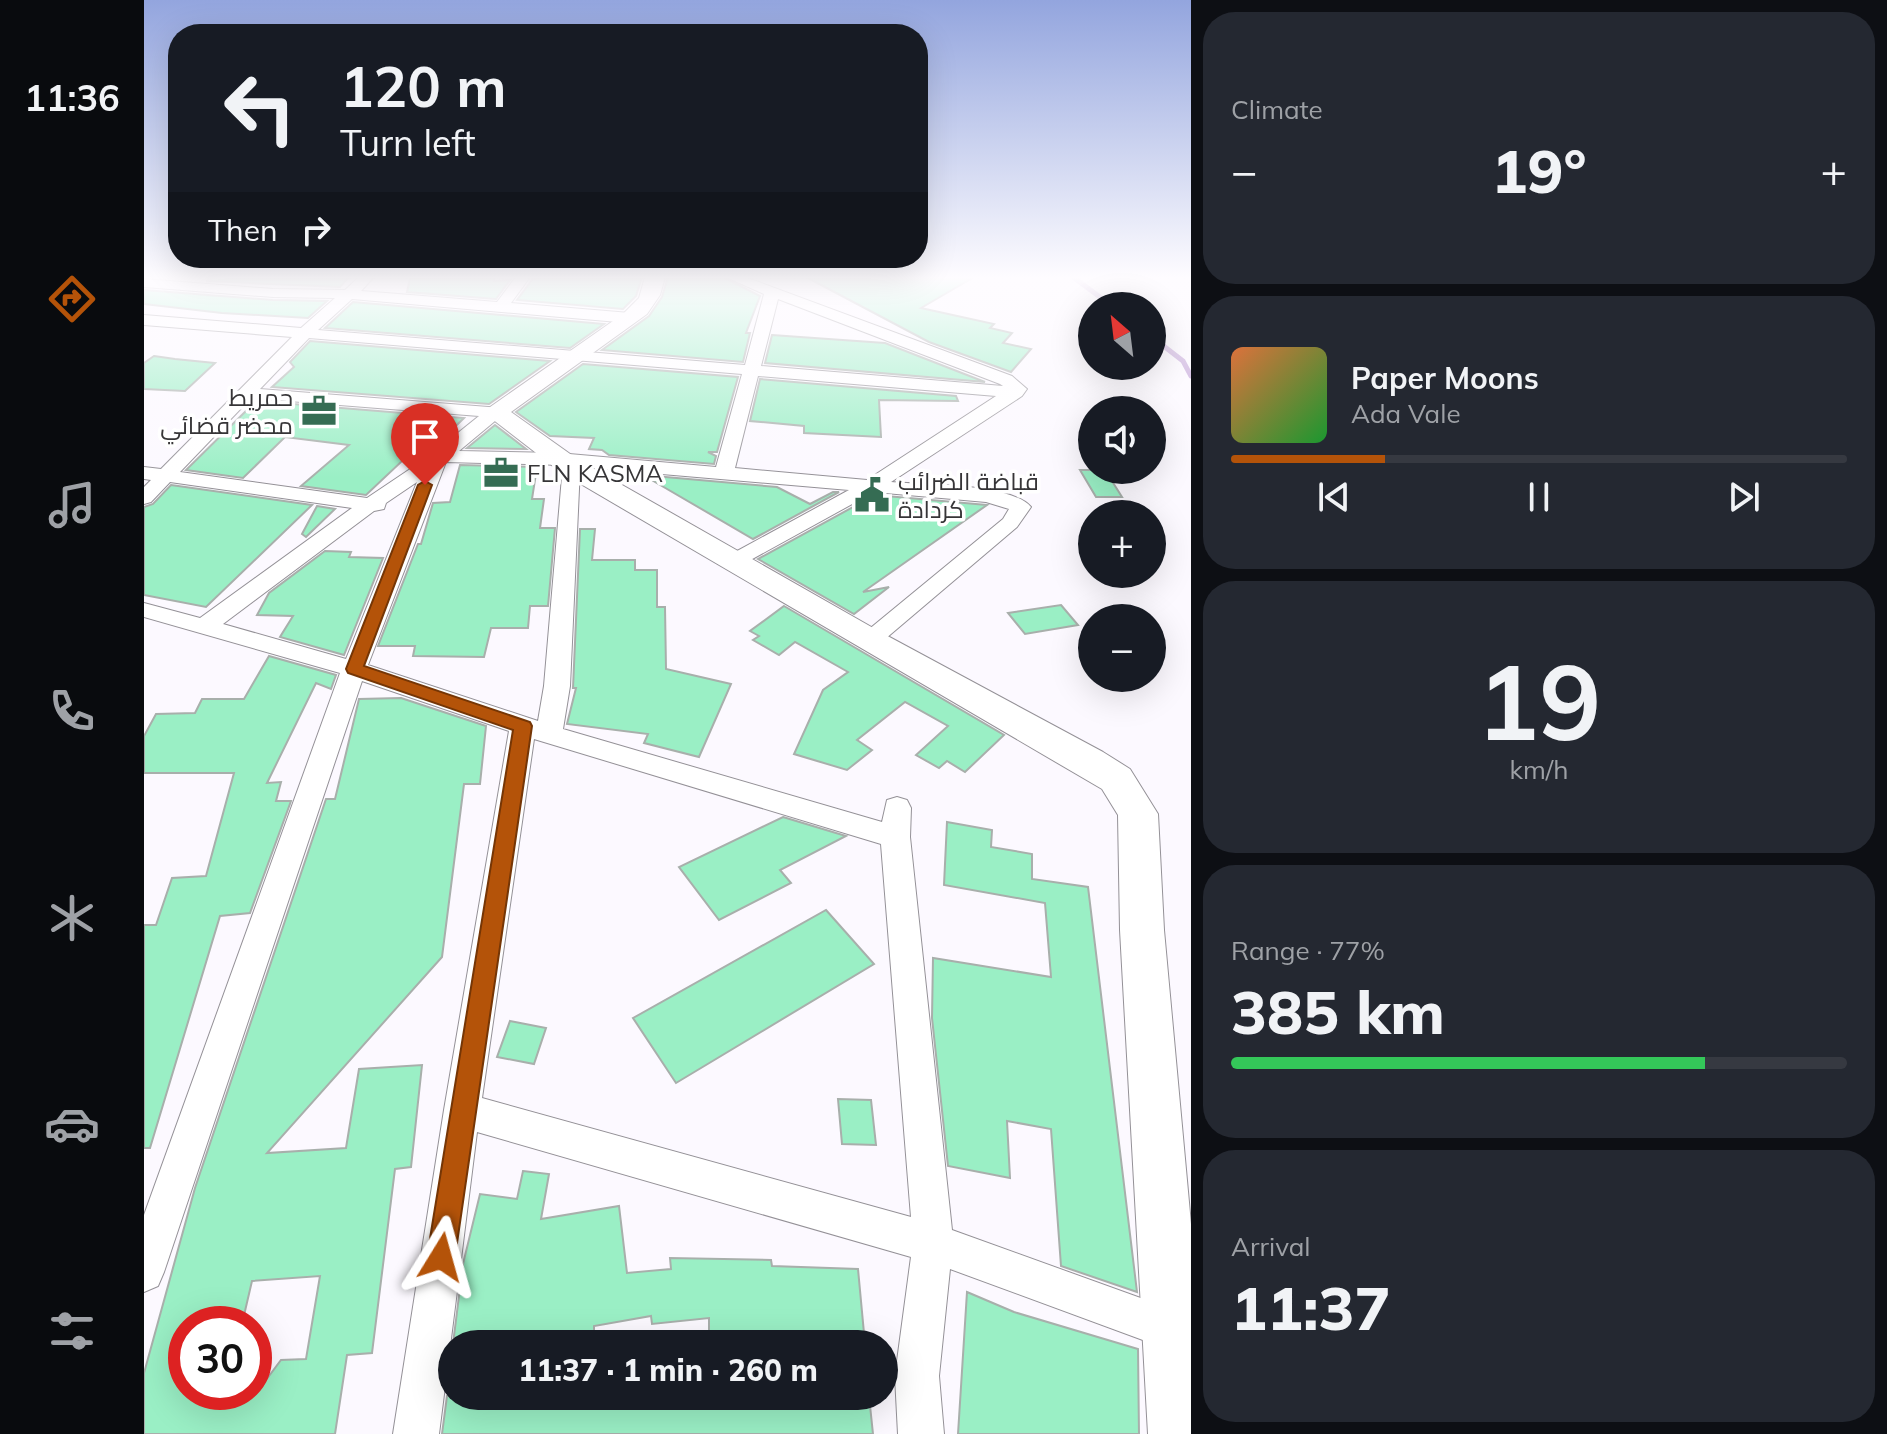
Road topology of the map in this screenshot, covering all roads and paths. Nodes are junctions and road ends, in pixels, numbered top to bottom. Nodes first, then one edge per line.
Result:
1 (295, 344) edge
2 (431, 344) edge
3 (591, 344) edge
4 (759, 344) edge
5 (909, 344) edge
6 (576, 354) junction
7 (752, 370) junction
8 (1016, 392) junction
9 (249, 393) junction
10 (495, 412) junction
11 (439, 459) junction
12 (565, 463) junction
13 (144, 473) edge
14 (724, 474) junction
15 (168, 476) junction
16 (871, 486) junction
17 (144, 498) edge
18 (369, 505) junction
19 (416, 510) junction
20 (736, 561) junction
21 (144, 610) edge
22 (204, 627) junction
23 (870, 640) junction
24 (354, 669) junction
25 (536, 730) junction
26 (462, 1110) junction
27 (933, 1243) junction
28 (144, 1272) edge
29 (1170, 1329) junction
30 (416, 1434) edge
31 (921, 1434) edge
32 (1179, 1434) edge

1 - 9 street
2 - 6 street
3 - 6 street
4 - 7 street
5 - 8 street
6 - 7 street
6 - 10 street
7 - 8 street
7 - 14 street
8 - 16 street
9 - 10 street
9 - 15 street
10 - 11 street
10 - 12 street
11 - 12 street
11 - 18 street
11 - 19 street
12 - 14 street
12 - 20 street
12 - 25 street
13 - 15 street
14 - 16 street
15 - 17 street
15 - 18 street
16 - 20 street
16 - 23 street
18 - 19 street
18 - 22 street
19 - 24 street
20 - 23 street
21 - 22 street
22 - 24 street
23 - 29 street
24 - 25 street
24 - 28 street
25 - 26 street
25 - 27 street
26 - 27 street
26 - 30 street
27 - 29 street
27 - 31 street
29 - 32 street

